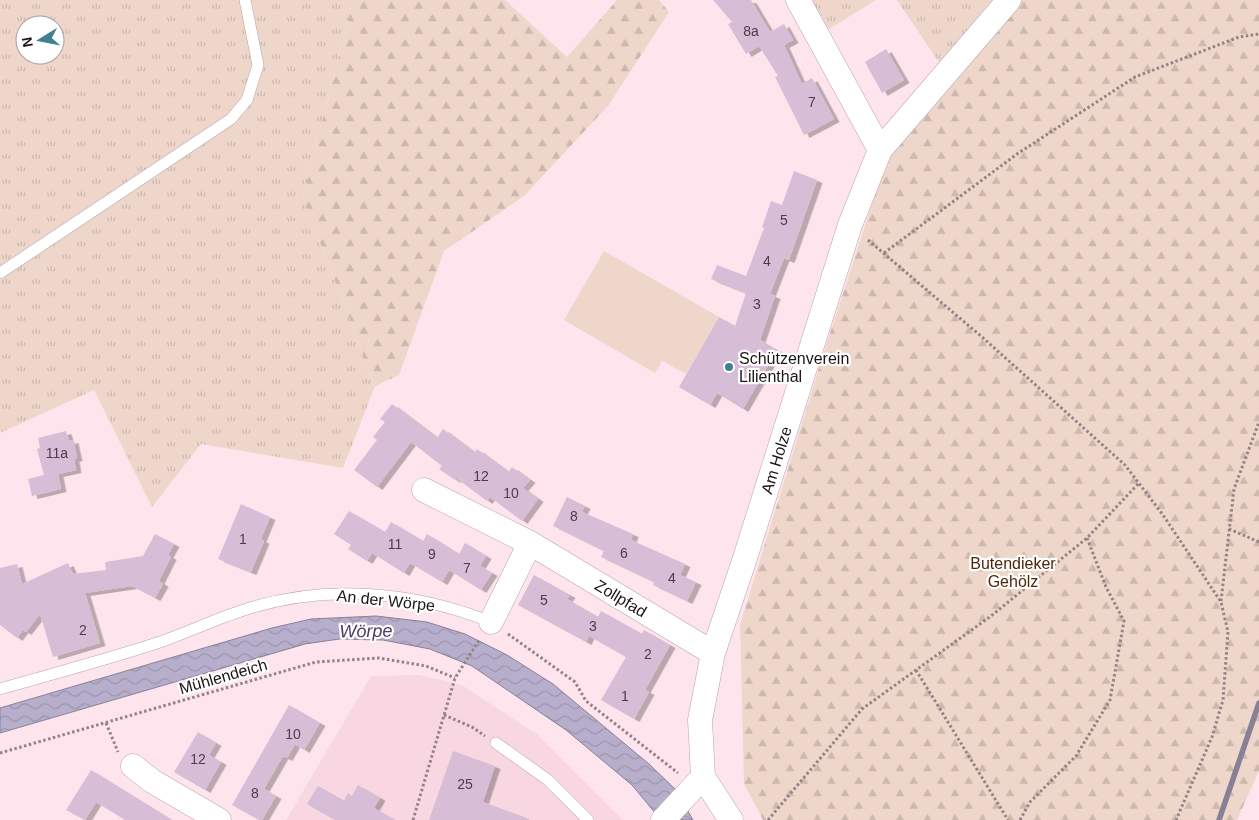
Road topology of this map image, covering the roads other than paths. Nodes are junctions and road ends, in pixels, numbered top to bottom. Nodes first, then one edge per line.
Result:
1 (245, 0) edge
2 (798, 0) edge
3 (1008, 0) edge
4 (880, 150) junction
5 (0, 273) edge
6 (424, 490) dead end
7 (530, 543) junction
8 (488, 627) joint
9 (713, 653) junction
10 (0, 689) edge
11 (496, 743) road end
12 (133, 766) road end
13 (695, 786) junction
14 (219, 820) edge
15 (588, 820) edge
16 (664, 820) edge
17 (731, 820) edge

1 - 5 lane
2 - 4 street
3 - 4 street, Am Holze
4 - 9 street, Am Holze
6 - 7 street, Zollpfad
7 - 8 street
7 - 9 street, Zollpfad
8 - 10 lane, An der Wörpe
9 - 13 street, Am Holze
11 - 15 lane
12 - 14 street
13 - 16 street
13 - 17 street

